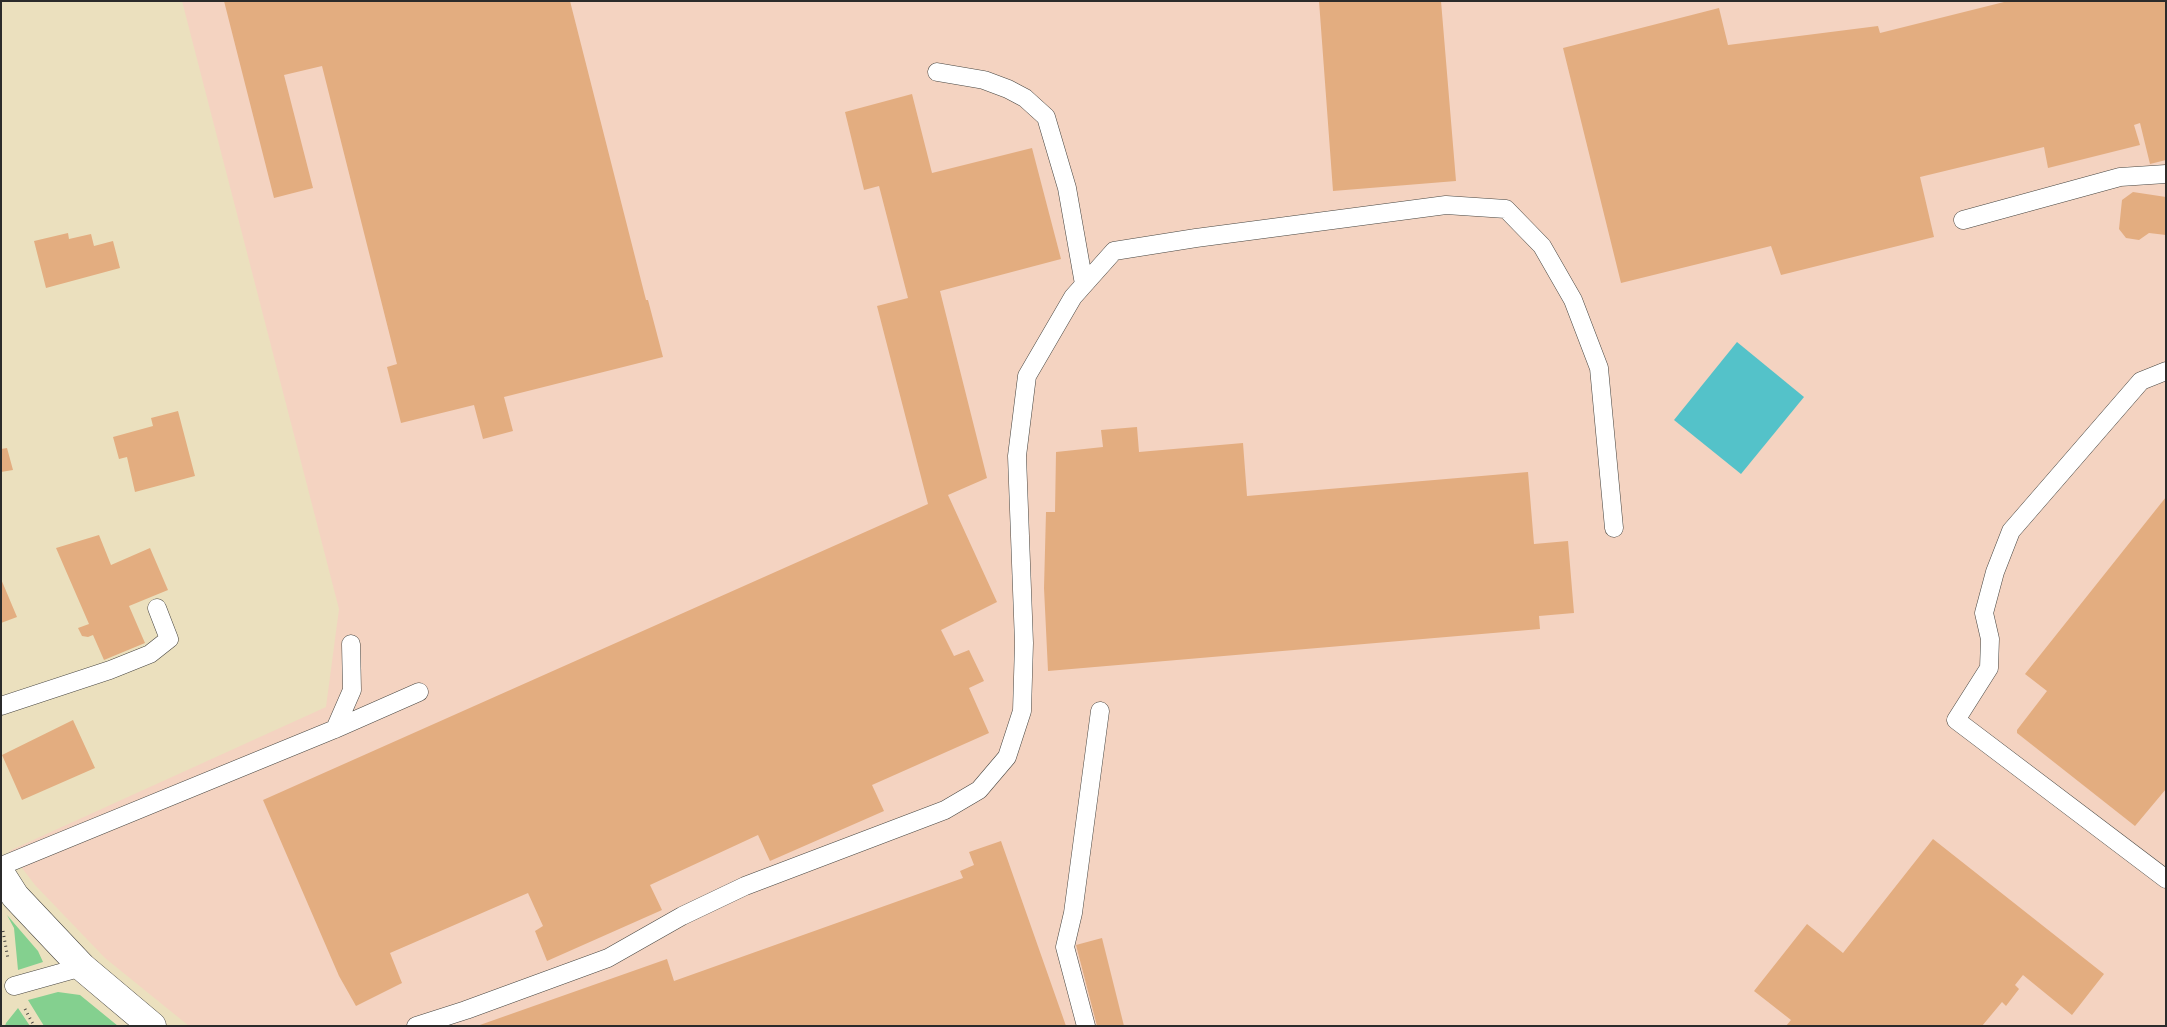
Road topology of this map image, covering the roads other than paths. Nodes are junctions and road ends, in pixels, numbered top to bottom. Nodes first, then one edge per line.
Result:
1 (936, 72) dead end
2 (2166, 174) edge
3 (1963, 220) dead end
4 (1084, 284) junction
5 (2166, 370) edge
6 (1614, 528) dead end
7 (157, 608) dead end
8 (351, 644) dead end
9 (418, 692) dead end
10 (1, 706) edge
11 (1100, 711) dead end
12 (335, 729) junction
13 (1, 866) edge
14 (1, 874) edge
15 (2166, 879) edge
16 (82, 967) junction
17 (14, 986) dead end
18 (152, 1026) edge
19 (416, 1026) edge
20 (1086, 1026) edge

1 - 4 lane
2 - 3 lane
4 - 6 lane
4 - 19 lane
5 - 15 lane
7 - 10 lane
8 - 12 lane
9 - 12 lane
11 - 20 lane
12 - 13 lane
14 - 16 street
16 - 17 lane
16 - 18 street

